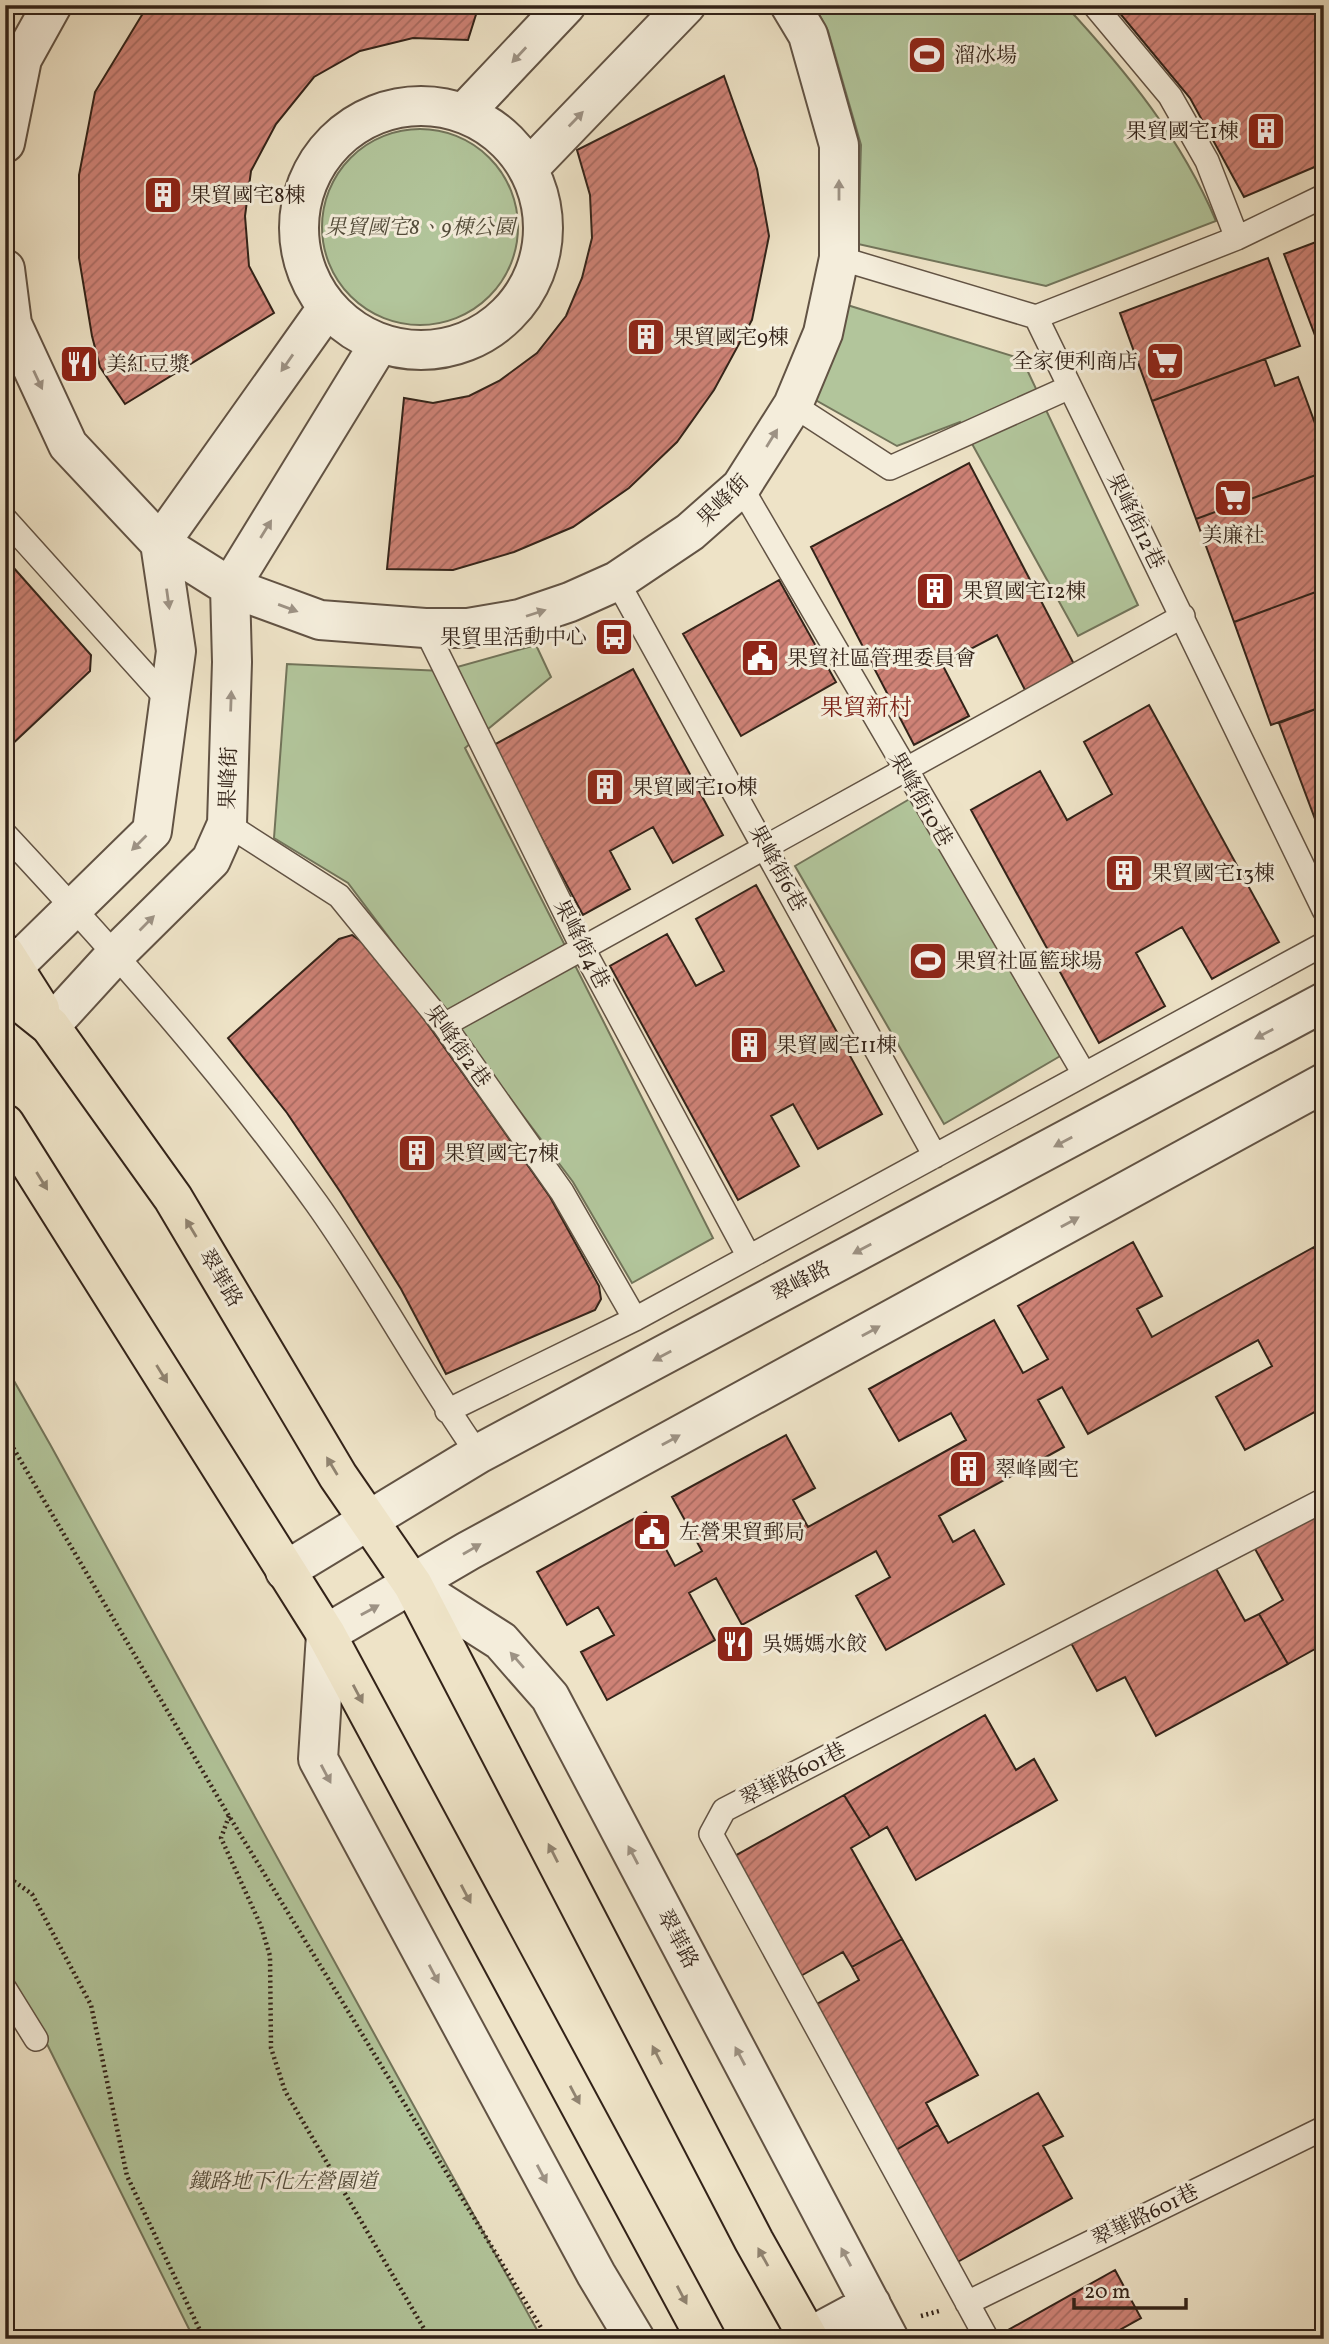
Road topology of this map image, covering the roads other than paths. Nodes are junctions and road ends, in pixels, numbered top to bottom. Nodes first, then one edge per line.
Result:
1 (52, 5) edge
2 (566, 5) edge
3 (685, 5) edge
4 (790, 5) edge
5 (1094, 5) edge
6 (14, 49) edge
7 (464, 113) junction
8 (5, 143) edge
9 (528, 169) junction
10 (1324, 196) edge
11 (1237, 239) junction
12 (839, 258) junction
13 (5, 270) edge
14 (327, 308) junction
15 (1036, 317) junction
16 (379, 344) junction
17 (1070, 387) junction
18 (793, 405) junction
19 (741, 487) junction
20 (5, 519) edge
21 (160, 543) junction
22 (617, 580) junction
23 (230, 587) junction
24 (1183, 616) junction
25 (425, 628) junction
26 (168, 700) junction
27 (905, 771) junction
28 (227, 824) junction
29 (5, 834) edge
30 (768, 848) junction
31 (74, 908) junction
32 (1324, 910) edge
33 (1324, 944) edge
34 (582, 947) junction
35 (115, 955) junction
36 (7, 972) edge
37 (1324, 1002) edge
38 (444, 1025) junction
39 (50, 1026) junction
40 (1083, 1072) junction
41 (1324, 1083) edge
42 (6, 1127) edge
43 (935, 1156) junction
44 (748, 1255) junction
45 (635, 1319) junction
46 (447, 1410) junction
47 (478, 1454) junction
48 (1324, 1500) edge
49 (372, 1521) junction
50 (285, 1571) junction
51 (413, 1585) junction
52 (326, 1634) junction
53 (5, 1989) edge
54 (36, 2039) dead end
55 (1324, 2128) edge
56 (967, 2302) junction
57 (881, 2323) edge
58 (808, 2338) edge
59 (635, 2339) edge
60 (706, 2339) edge
61 (987, 2339) edge

1 - 6 street
2 -> 7 street
9 -> 3 street
12 -> 4 street, 果峰街
5 - 11 lane
6 - 8 street
7 - 9 street
7 - 14 street
9 - 16 street
10 - 11 lane
11 - 15 lane
12 - 15 lane
12 - 18 street, 果峰街
13 -> 21 street, 果峰街
14 - 16 street
14 -> 21 street
15 - 17 lane, 果峰街12巷
23 -> 16 street
17 - 18 lane
17 - 24 lane, 果峰街12巷
19 -> 18 street, 果峰街
19 - 22 street, 果峰街
19 - 27 lane, 果峰街10巷
20 - 26 lane
21 - 23 street, 果峰街
21 -> 26 street
25 -> 22 street, 果峰街
22 - 30 lane, 果峰街6巷
23 -> 25 street, 果峰街
28 -> 23 street, 果峰街
24 - 27 lane
24 - 32 lane, 果峰街12巷
25 - 34 lane, 果峰街4巷
26 -> 31 street
27 - 30 lane
27 - 40 lane, 果峰街10巷
35 -> 28 street, 果峰街
28 - 38 lane, 果峰街2巷
29 - 31 lane
30 - 34 lane
30 - 43 lane, 果峰街6巷
31 - 35 lane
31 - 36 street
33 - 40 lane
34 - 38 lane
34 - 44 lane, 果峰街4巷
35 - 39 street, 果峰街
35 - 46 lane
36 - 39 main road, 翠華路
37 -> 47 street, 翠峰路
38 - 45 lane, 果峰街2巷
49 -> 39 main road, 翠華路
40 - 43 lane
51 -> 41 street
42 -> 50 main road
43 - 44 lane
44 - 45 lane
45 - 46 lane
46 - 47 lane
47 - 49 street, 翠峰路
48 - 56 lane, 翠華路601巷
49 - 50 street, 翠峰路
49 - 51 main road, 翠華路
50 - 52 main road
52 -> 51 street
57 -> 51 street, 翠華路
58 -> 51 main road, 翠華路
52 -> 59 street
52 -> 60 main road
53 - 54 lane
55 - 56 lane, 翠華路601巷
56 - 61 lane, 翠華路601巷
57 - 58 street

